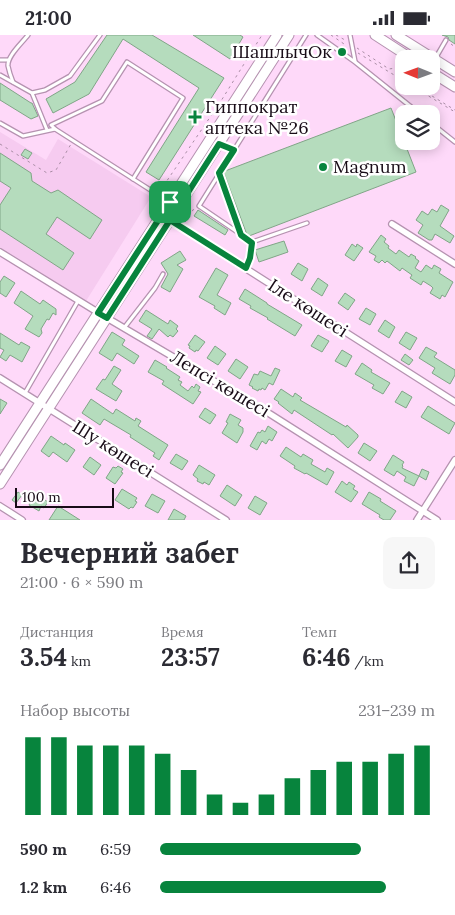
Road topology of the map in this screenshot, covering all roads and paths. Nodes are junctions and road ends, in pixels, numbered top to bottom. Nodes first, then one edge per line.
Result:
1 (28, 35) edge
2 (100, 35) edge
3 (262, 35) edge
4 (277, 35) edge
5 (289, 35) edge
6 (306, 35) edge
7 (317, 35) edge
8 (330, 35) edge
9 (336, 35) edge
10 (350, 35) edge
11 (375, 35) edge
12 (396, 35) edge
13 (446, 40) dead end
14 (352, 44) junction
15 (353, 50) junction
16 (398, 50) edge
17 (420, 50) edge
18 (440, 50) edge
19 (0, 60) edge
20 (8, 60) junction
21 (355, 62) junction
22 (440, 63) edge
23 (395, 69) edge
24 (455, 72) edge
25 (0, 75) edge
26 (395, 76) edge
27 (440, 77) edge
28 (13, 83) junction
29 (455, 87) edge
30 (32, 93) junction
31 (427, 95) edge
32 (431, 95) edge
33 (409, 105) edge
34 (455, 111) edge
35 (0, 123) edge
36 (55, 129) junction
37 (440, 130) edge
38 (47, 131) junction
39 (74, 141) junction
40 (455, 142) edge
41 (0, 144) edge
42 (219, 144) junction
43 (234, 150) junction
44 (219, 173) junction
45 (133, 179) junction
46 (158, 195) junction
47 (170, 202) junction
48 (178, 208) junction
49 (161, 214) junction
50 (170, 220) junction
51 (307, 223) dead end
52 (392, 224) dead end
53 (241, 235) junction
54 (252, 243) junction
55 (0, 252) edge
56 (455, 264) edge
57 (246, 268) junction
58 (163, 274) dead end
59 (79, 300) junction
60 (98, 313) junction
61 (107, 318) junction
62 (124, 328) junction
63 (0, 378) edge
64 (25, 393) junction
65 (455, 402) edge
66 (40, 403) junction
67 (48, 409) junction
68 (455, 460) edge
69 (0, 465) edge
70 (0, 484) edge
71 (0, 506) edge
72 (423, 511) junction
73 (22, 520) edge
74 (226, 520) edge
75 (418, 520) edge
76 (437, 520) edge

1 - 20 lane
2 - 30 lane
3 - 46 path
4 - 47 main road
5 - 42 main road
6 - 43 lane
7 - 21 lane
8 - 15 path
9 - 14 path
10 - 14 lane
11 - 16 main road
12 - 17 main road
13 - 18 lane
14 - 15 lane
14 - 23 path
15 - 21 lane
15 - 26 path
19 - 20 lane
20 - 28 lane
21 - 33 lane
22 - 24 main road
25 - 28 lane
27 - 29 main road
28 - 30 lane
30 - 38 lane
31 - 34 path
32 - 34 path
35 - 38 lane
36 - 38 lane
36 - 39 lane
36 - 45 lane
37 - 40 lane
39 - 41 path
39 - 45 lane
42 - 43 lane
42 - 48 main road
43 - 44 lane
44 - 53 lane
44 - 53 lane
45 - 46 lane
46 - 47 lane
47 - 48 lane
47 - 49 main road
48 - 50 main road
49 - 50 street, Іле көшесі
49 - 60 main road
50 - 57 street, Іле көшесі
50 - 61 main road
51 - 54 lane
52 - 56 street
53 - 54 lane
54 - 57 lane
55 - 59 street, Лепсі көшесі
57 - 65 street, Іле көшесі
58 - 62 lane
59 - 60 street, Лепсі көшесі
59 - 64 lane
60 - 61 street, Лепсі көшесі
60 - 66 main road
61 - 62 street, Лепсі көшесі
61 - 67 main road
62 - 72 street, Лепсі көшесі
63 - 64 street, Шу көшесі
64 - 66 street, Шу көшесі
66 - 67 street, Шу көшесі
66 - 69 main road
67 - 70 main road
67 - 74 street, Шу көшесі
68 - 72 street
71 - 73 street
72 - 75 street
72 - 76 street, Лепсі көшесі

